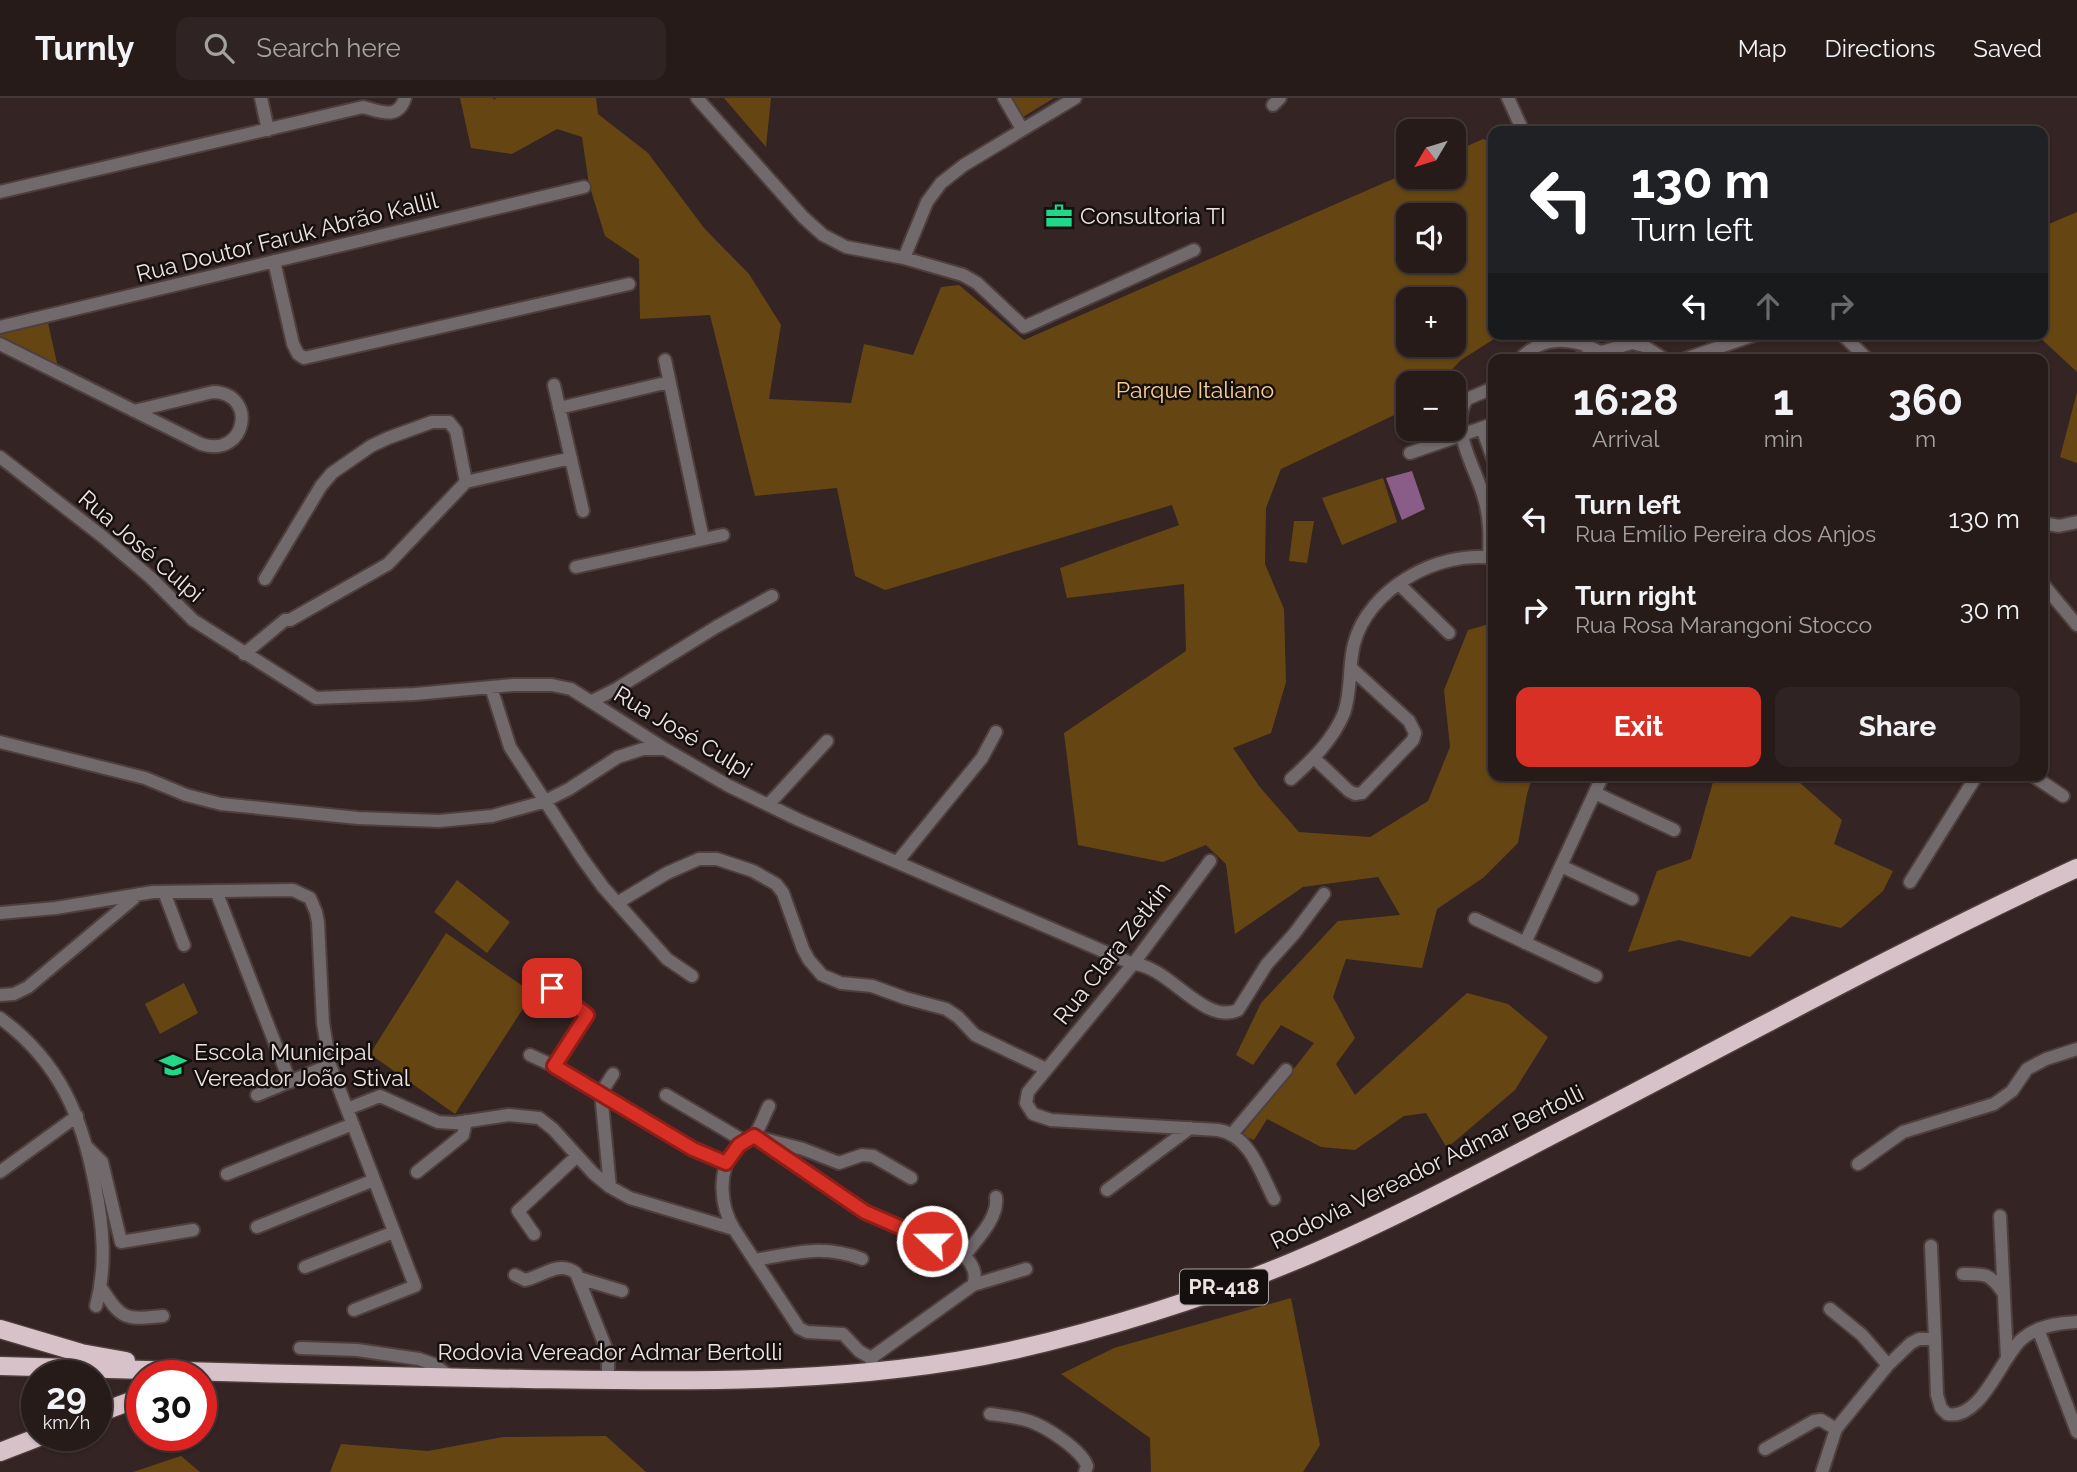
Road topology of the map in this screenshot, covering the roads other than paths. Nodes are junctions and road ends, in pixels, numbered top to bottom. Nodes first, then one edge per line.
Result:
1 (261, 98) edge
2 (405, 98) edge
3 (697, 98) edge
4 (1004, 98) edge
5 (1075, 98) edge
6 (1508, 98) edge
7 (1521, 126) edge
8 (1022, 129) junction
9 (268, 130) junction
10 (584, 187) dead end
11 (0, 192) edge
12 (1194, 250) dead end
13 (904, 258) junction
14 (274, 261) junction
15 (629, 284) dead end
16 (0, 327) edge
17 (1562, 340) edge
18 (1562, 340) edge
19 (1740, 340) edge
20 (1848, 340) edge
21 (0, 344) edge
22 (1600, 352) junction
23 (1526, 354) edge
24 (1594, 354) edge
25 (1656, 354) edge
26 (1699, 354) edge
27 (1862, 354) edge
28 (665, 360) dead end
29 (669, 382) junction
30 (554, 385) dead end
31 (1488, 390) edge
32 (1466, 402) edge
33 (559, 408) junction
34 (134, 411) junction
35 (1487, 426) edge
36 (1466, 434) edge
37 (1445, 441) edge
38 (1465, 441) edge
39 (1410, 453) dead end
40 (0, 457) edge
41 (571, 458) junction
42 (466, 482) junction
43 (1487, 483) edge
44 (1488, 502) edge
45 (583, 512) dead end
46 (2077, 522) edge
47 (2048, 524) edge
48 (723, 535) dead end
49 (703, 539) junction
50 (1488, 558) edge
51 (576, 568) dead end
52 (265, 579) dead end
53 (1399, 584) junction
54 (2048, 590) edge
55 (772, 596) dead end
56 (2077, 625) edge
57 (1449, 633) dead end
58 (246, 655) junction
59 (1351, 668) junction
60 (491, 687) junction
61 (592, 701) junction
62 (996, 732) dead end
63 (827, 741) dead end
64 (0, 742) edge
65 (665, 749) junction
66 (1314, 758) junction
67 (1291, 779) dead end
68 (1601, 781) edge
69 (1973, 781) edge
70 (2041, 781) edge
71 (1595, 793) junction
72 (2063, 796) dead end
73 (543, 802) junction
74 (768, 805) junction
75 (1674, 830) dead end
76 (898, 861) junction
77 (1210, 862) dead end
78 (1561, 866) junction
79 (2077, 868) edge
80 (1910, 882) dead end
81 (216, 891) junction
82 (164, 892) junction
83 (140, 894) junction
84 (1324, 894) dead end
85 (1632, 899) dead end
86 (617, 903) junction
87 (0, 913) edge
88 (1475, 919) dead end
89 (1525, 943) junction
90 (184, 945) dead end
91 (1133, 964) junction
92 (692, 976) dead end
93 (1596, 976) dead end
94 (552, 988) dead end
95 (0, 995) edge
96 (0, 1018) edge
97 (2077, 1049) edge
98 (530, 1055) dead end
99 (330, 1065) junction
100 (554, 1066) junction
101 (1046, 1069) junction
102 (1286, 1070) dead end
103 (613, 1074) dead end
104 (290, 1082) junction
105 (601, 1093) junction
106 (257, 1095) dead end
107 (666, 1095) dead end
108 (769, 1106) dead end
109 (347, 1109) junction
110 (77, 1116) junction
111 (466, 1121) junction
112 (353, 1124) junction
113 (1190, 1128) junction
114 (1232, 1134) junction
115 (749, 1139) junction
116 (88, 1148) junction
117 (578, 1156) junction
118 (726, 1163) junction
119 (1858, 1164) dead end
120 (0, 1172) edge
121 (417, 1172) dead end
122 (227, 1174) dead end
123 (911, 1178) dead end
124 (374, 1180) junction
125 (610, 1187) junction
126 (1107, 1190) dead end
127 (996, 1197) dead end
128 (1274, 1199) dead end
129 (2000, 1216) dead end
130 (257, 1227) dead end
131 (734, 1229) junction
132 (193, 1230) dead end
133 (394, 1232) junction
134 (534, 1234) dead end
135 (1931, 1246) dead end
136 (965, 1255) junction
137 (862, 1259) dead end
138 (755, 1261) junction
139 (305, 1267) dead end
140 (1026, 1269) dead end
141 (1963, 1274) dead end
142 (515, 1275) dead end
143 (579, 1278) junction
144 (100, 1286) junction
145 (973, 1286) junction
146 (622, 1291) dead end
147 (2003, 1291) junction
148 (96, 1306) dead end
149 (1830, 1309) dead end
150 (354, 1310) dead end
151 (163, 1316) dead end
152 (2077, 1322) edge
153 (0, 1329) edge
154 (2038, 1329) junction
155 (1935, 1339) junction
156 (300, 1348) dead end
157 (2007, 1359) junction
158 (126, 1363) edge
159 (872, 1364) junction
160 (1888, 1365) junction
161 (0, 1366) edge
162 (126, 1374) edge
163 (217, 1377) edge
164 (452, 1378) junction
165 (608, 1380) junction
166 (990, 1414) dead end
167 (1836, 1429) junction
168 (2077, 1431) edge
169 (21, 1444) edge
170 (1765, 1449) dead end
171 (0, 1452) edge
172 (1085, 1472) edge
173 (1822, 1472) edge

1 - 9 street
2 - 9 street
3 - 13 street
4 - 8 street
5 - 8 street
6 - 7 street
8 - 13 street
9 - 11 street
10 - 14 street, Rua Doutor Faruk Abrão Kallil
12 - 13 street
14 - 15 street
14 - 16 street, Rua Doutor Faruk Abrão Kallil
17 - 22 street
18 - 23 street
19 - 26 street
20 - 27 street
21 - 34 street
22 - 24 street
22 - 25 street
28 - 29 street
29 - 33 street
29 - 49 street
30 - 33 street
31 - 32 street
33 - 41 street
34 - 34 street
35 - 36 street
37 - 39 street
38 - 43 street
40 - 58 street, Rua José Culpi
41 - 42 street
41 - 45 street
42 - 52 street
42 - 58 street
43 - 44 street
46 - 47 street
48 - 49 street
49 - 51 street
50 - 53 street
53 - 57 street
53 - 59 street
54 - 56 street
55 - 61 street
58 - 60 street, Rua José Culpi
59 - 66 street
59 - 66 street
60 - 61 street, Rua José Culpi
60 - 73 street
61 - 65 street, Rua José Culpi
62 - 76 street
63 - 74 street
64 - 73 street
65 - 73 street
65 - 74 street, Rua José Culpi
66 - 67 street
68 - 71 street
69 - 80 street
70 - 72 street
71 - 75 street
71 - 78 street
73 - 86 street
74 - 76 street, Rua José Culpi
76 - 91 street, Rua José Culpi
77 - 91 street, Rua Clara Zetkin
78 - 85 street
78 - 89 street
79 - 159 highway, Rodovia Vereador Admar Bertolli / PR-418
81 - 82 street
81 - 99 street
81 - 104 street
82 - 83 street
82 - 90 street
83 - 87 street
83 - 95 street
84 - 91 street, Rua José Culpi
86 - 92 street
86 - 101 street
88 - 89 street
89 - 93 street
91 - 101 street, Rua Clara Zetkin
94 - 100 street
96 - 110 street
97 - 119 street
98 - 100 street
99 - 104 street
99 - 109 street
100 - 105 street
101 - 113 street, Rua Clara Zetkin
102 - 114 street
103 - 105 street
104 - 106 street
105 - 118 street
105 - 125 street
107 - 115 street
108 - 115 street
109 - 111 street
109 - 112 street
110 - 116 street
110 - 120 street
111 - 117 street
111 - 121 street
112 - 122 street
112 - 124 street
113 - 114 street
113 - 126 street
114 - 128 street
115 - 118 street
115 - 123 street
115 - 136 street
116 - 132 street
116 - 144 street
117 - 125 street
117 - 134 street
118 - 131 street
124 - 130 street
124 - 133 street
125 - 131 street
127 - 136 street
129 - 147 street
131 - 138 street
133 - 139 street
133 - 150 street
135 - 155 street
136 - 145 street
137 - 138 street
138 - 159 street
140 - 145 street
141 - 147 street
142 - 143 street
143 - 146 street
143 - 165 street
144 - 148 street
144 - 151 street
145 - 159 street
147 - 157 street
149 - 160 street
152 - 154 street
153 - 158 highway
154 - 157 street
154 - 168 street
155 - 157 street
155 - 160 street
156 - 164 street
159 - 165 highway, Rodovia Vereador Admar Bertolli / PR-418
160 - 167 street
161 - 162 highway, Rodovia Vereador Admar Bertolli / PR-418
163 - 164 highway, Rodovia Vereador Admar Bertolli / PR-418
164 - 165 highway, Rodovia Vereador Admar Bertolli / PR-418
166 - 172 street
167 - 170 street
167 - 173 street
169 - 171 highway

